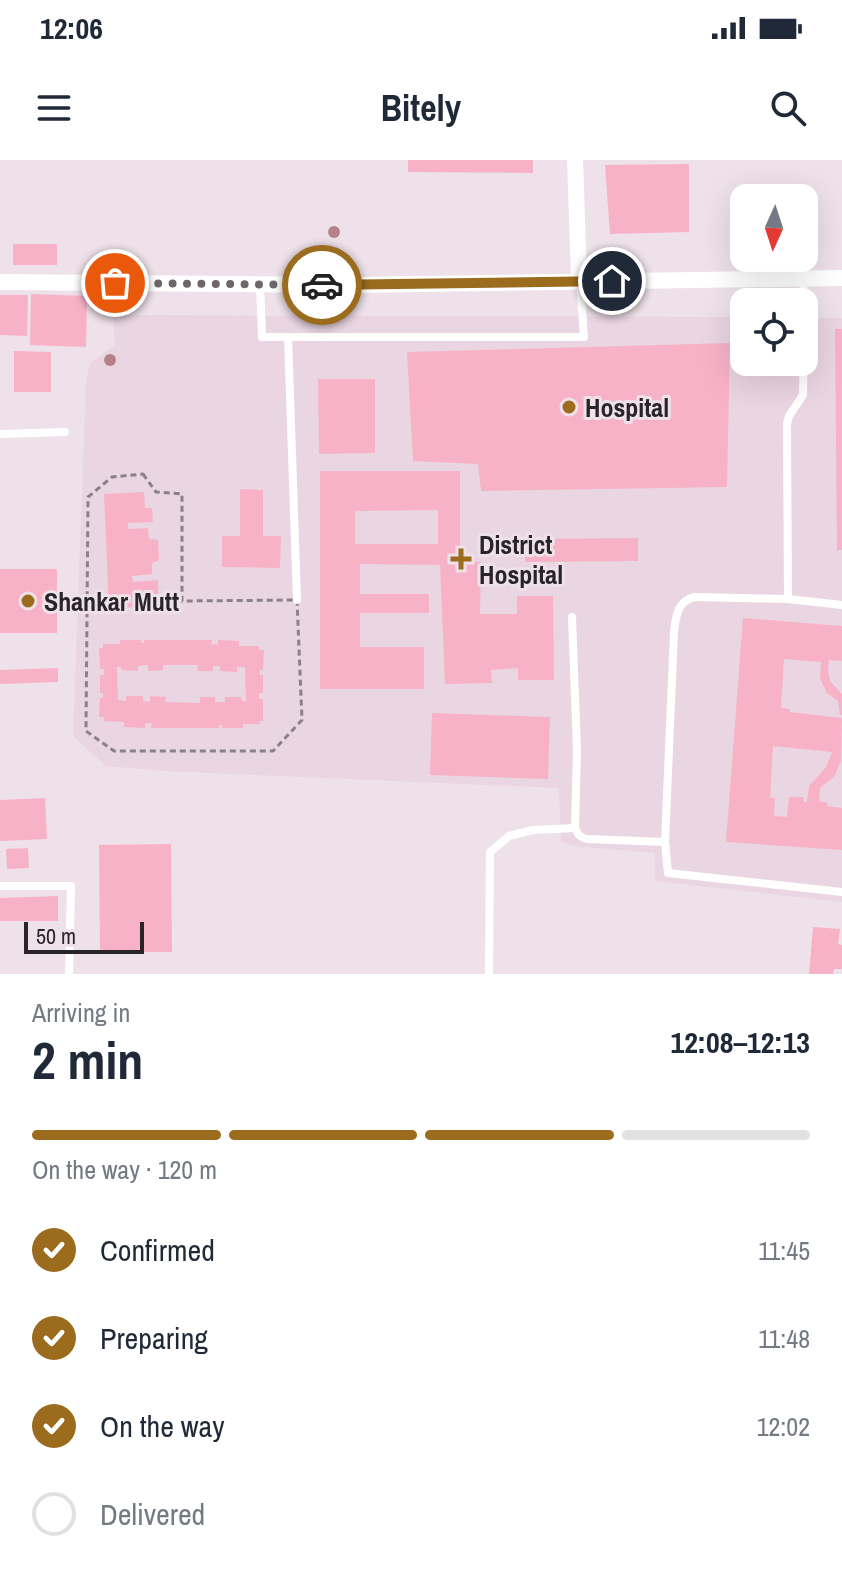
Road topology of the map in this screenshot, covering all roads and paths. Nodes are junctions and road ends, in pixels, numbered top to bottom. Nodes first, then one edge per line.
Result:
1 (575, 160) edge
2 (842, 278) edge
3 (803, 279) junction
4 (579, 280) junction
5 (0, 282) edge
6 (260, 284) junction
7 (803, 288) edge
8 (288, 337) junction
9 (803, 376) edge
10 (65, 432) dead end
11 (0, 434) edge
12 (788, 599) junction
13 (297, 600) junction
14 (842, 605) edge
15 (572, 617) dead end
16 (575, 828) junction
17 (665, 842) junction
18 (0, 886) edge
19 (842, 892) edge
20 (69, 974) edge
21 (489, 974) edge

1 - 4 street
2 - 3 street
3 - 4 street
3 - 7 lane
4 - 6 street
4 - 8 lane
5 - 6 street
6 - 8 lane
8 - 13 lane
9 - 12 lane
10 - 11 lane
12 - 14 lane
12 - 17 lane
13 - 13 path
15 - 16 lane
16 - 17 lane
16 - 21 lane
17 - 19 lane
18 - 20 lane

